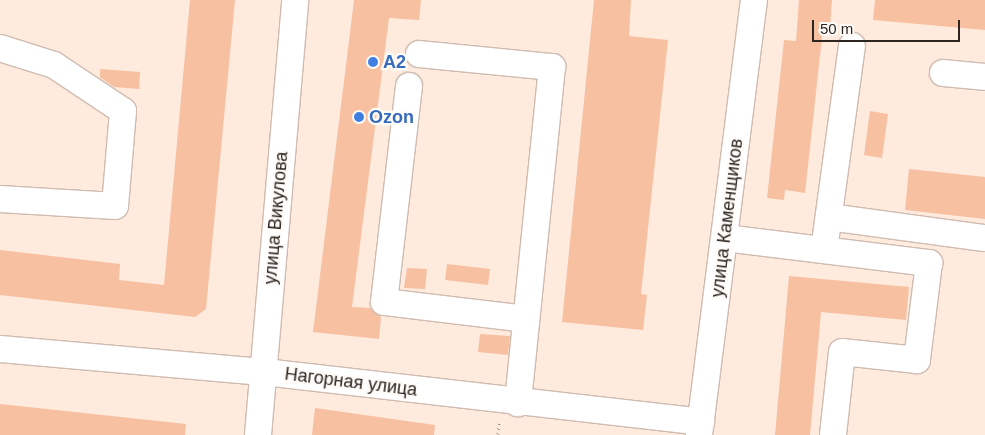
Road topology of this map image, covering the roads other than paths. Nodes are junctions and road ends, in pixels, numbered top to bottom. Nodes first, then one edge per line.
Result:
1 (295, 0) edge
2 (754, 0) edge
3 (852, 46) dead end
4 (0, 48) edge
5 (419, 54) dead end
6 (944, 73) dead end
7 (985, 77) edge
8 (409, 86) dead end
9 (0, 199) edge
10 (828, 217) junction
11 (725, 238) junction
12 (985, 238) edge
13 (824, 250) junction
14 (526, 319) junction
15 (0, 349) edge
16 (264, 372) junction
17 (518, 403) junction
18 (632, 425) edge
19 (700, 428) edge
20 (258, 435) edge
21 (833, 435) edge

1 - 16 street, улица Викулова
2 - 11 street, улица Каменщиков
3 - 10 street
4 - 9 street
5 - 14 street
6 - 7 street
8 - 14 street
10 - 12 street
10 - 13 street
11 - 13 street
11 - 19 street, улица Каменщиков
13 - 21 street
14 - 17 street
15 - 16 street, Нагорная улица
16 - 17 street, Нагорная улица
16 - 20 street, улица Викулова
17 - 18 street, Нагорная улица
18 - 19 street, Нагорная улица

